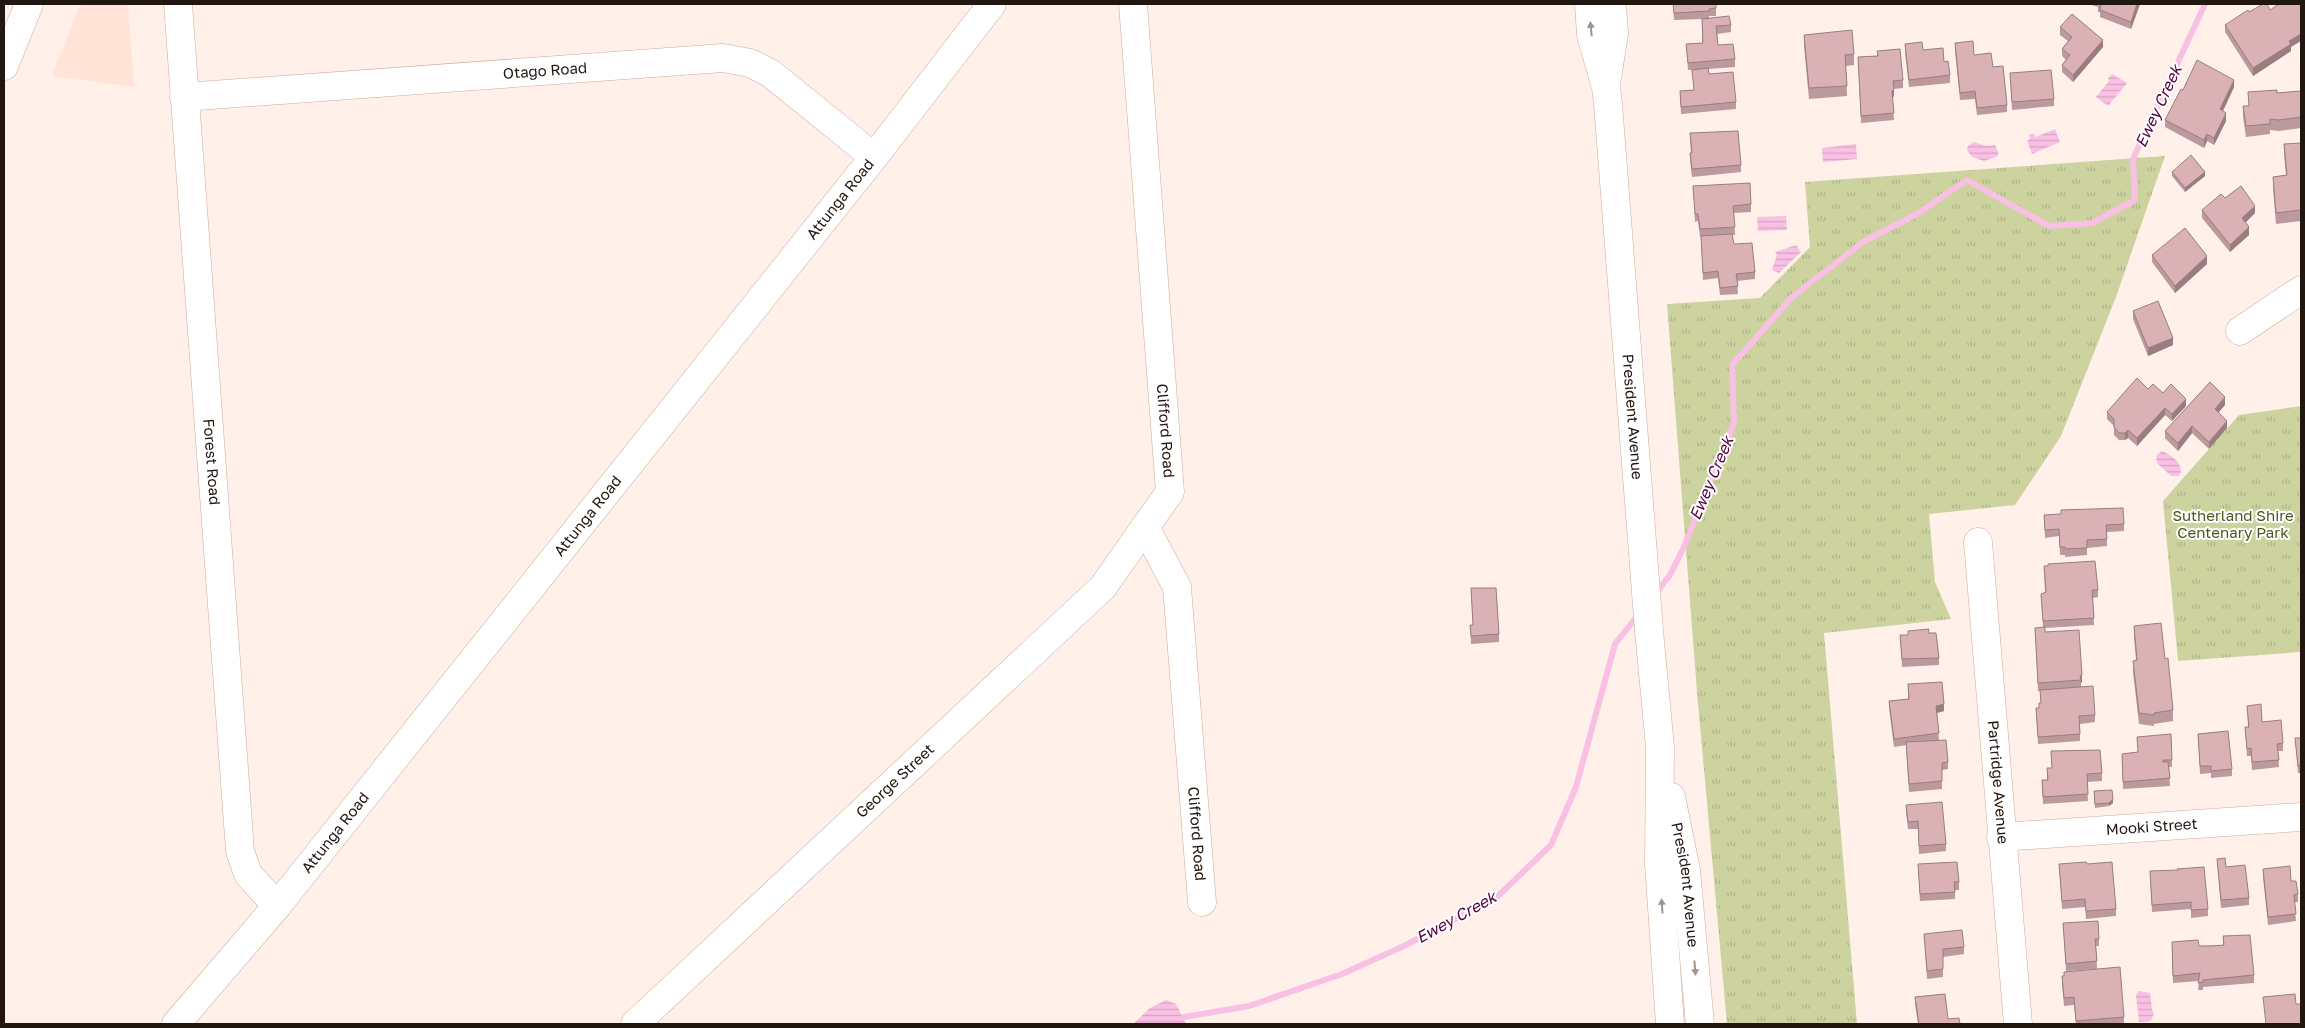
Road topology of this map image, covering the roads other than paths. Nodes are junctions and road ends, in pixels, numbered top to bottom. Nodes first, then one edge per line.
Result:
1 (29, 4) edge
2 (178, 4) edge
3 (992, 4) edge
4 (1133, 4) edge
5 (1589, 4) edge
6 (1612, 4) edge
7 (4, 66) edge
8 (1606, 87) junction
9 (184, 97) junction
10 (874, 157) junction
11 (2301, 290) edge
12 (2240, 331) dead end
13 (1145, 527) junction
14 (1978, 542) dead end
15 (1660, 747) junction
16 (2301, 816) edge
17 (2001, 837) junction
18 (1202, 902) dead end
19 (277, 906) junction
20 (1669, 1012) edge
21 (176, 1024) edge
22 (635, 1024) edge
23 (1654, 1024) edge
24 (1700, 1024) edge
25 (2018, 1024) edge

1 - 7 street
2 - 9 street, Forest Road
3 - 10 street, Attunga Road
4 - 13 street, Clifford Road
8 -> 5 street, President Avenue
6 - 8 street, President Avenue
8 - 15 street, President Avenue
9 - 10 street, Otago Road
9 - 19 street, Forest Road
10 - 19 street, Attunga Road
11 - 12 street
13 - 18 street, Clifford Road
13 - 22 street, George Street
14 - 17 street, Partridge Avenue
20 -> 15 street, President Avenue
15 -> 24 street, President Avenue
16 - 17 street, Mooki Street
17 - 25 street, Partridge Avenue
19 - 21 street, Attunga Road
20 - 23 street

